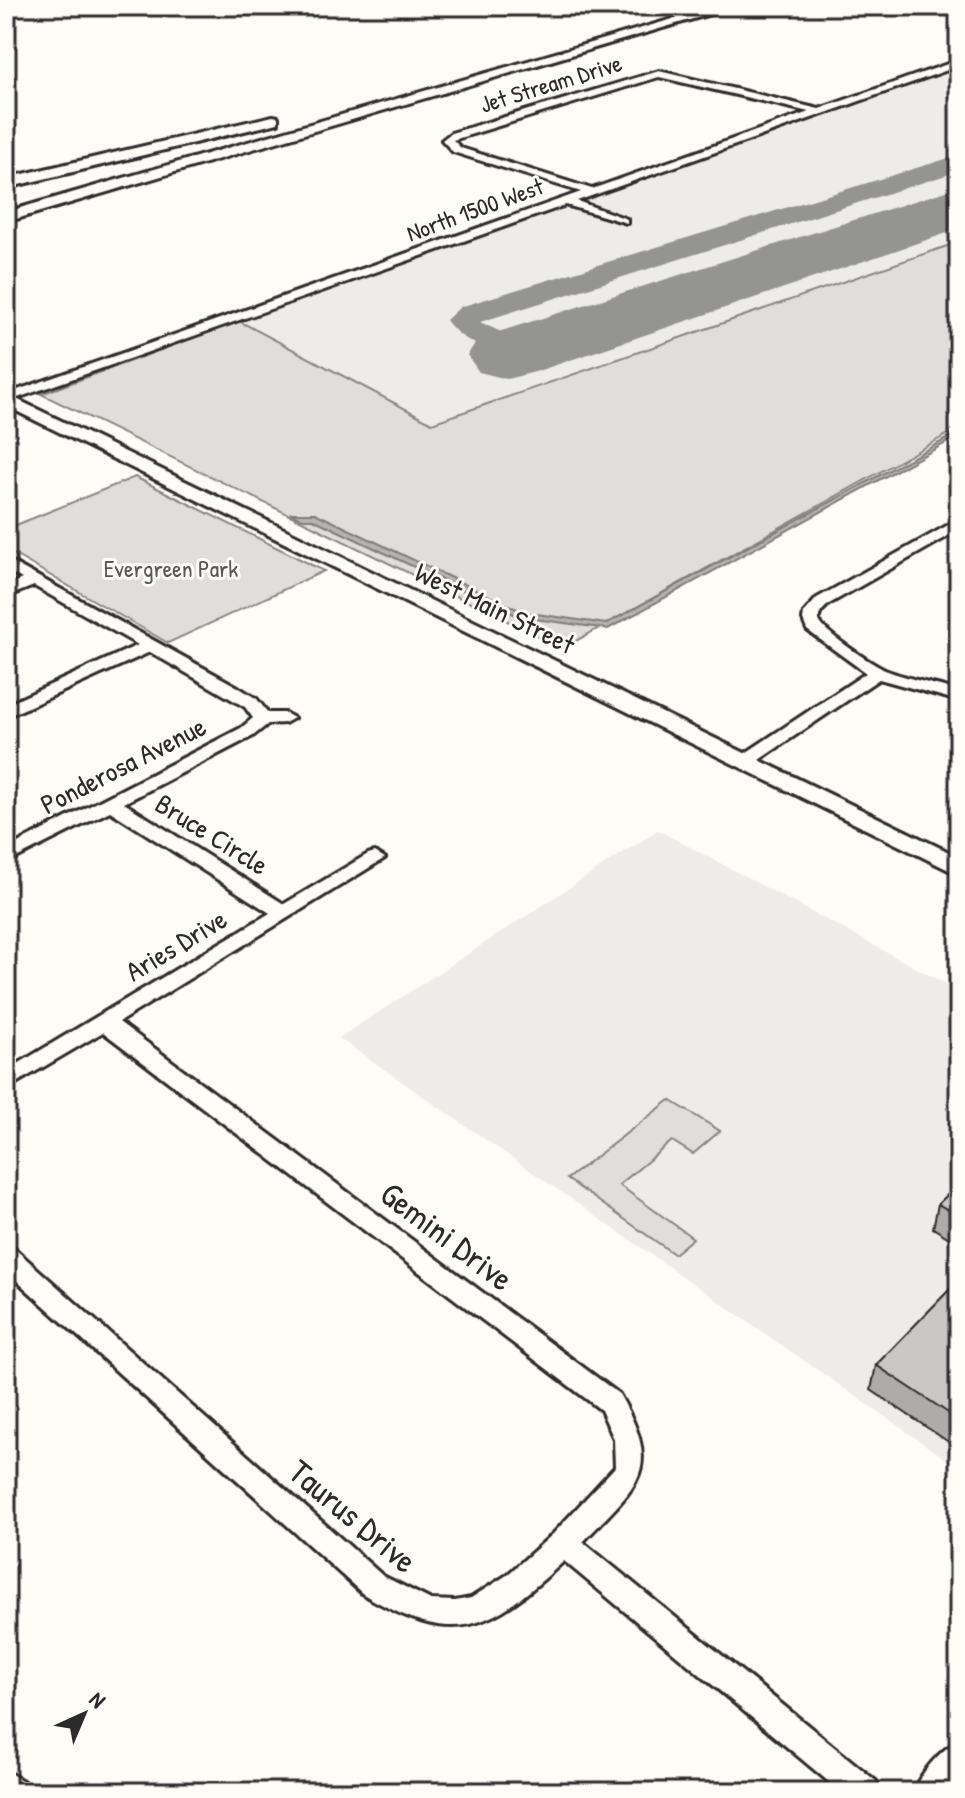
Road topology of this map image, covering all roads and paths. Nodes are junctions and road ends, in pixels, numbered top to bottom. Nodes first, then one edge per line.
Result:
1 (681, 6) edge
2 (731, 6) edge
3 (959, 63) edge
4 (509, 71) junction
5 (439, 75) dead end
6 (319, 108) dead end
7 (820, 112) junction
8 (290, 116) dead end
9 (6, 183) edge
10 (592, 192) junction
11 (6, 199) edge
12 (566, 201) junction
13 (6, 217) edge
14 (61, 219) dead end
15 (623, 221) dead end
16 (6, 399) edge
17 (959, 524) edge
18 (6, 564) edge
19 (34, 580) junction
20 (6, 592) edge
21 (150, 646) junction
22 (877, 673) junction
23 (959, 696) edge
24 (6, 712) edge
25 (285, 718) dead end
26 (263, 719) junction
27 (744, 762) junction
28 (111, 803) junction
29 (6, 857) edge
30 (375, 858) dead end
31 (959, 867) edge
32 (283, 912) junction
33 (104, 1022) junction
34 (6, 1081) edge
35 (6, 1256) edge
36 (563, 1543) junction
37 (959, 1756) edge
38 (6, 1787) edge
39 (12, 1792) edge
40 (865, 1792) edge
41 (929, 1792) edge

1 - 5 highway
2 - 4 highway
3 - 7 street, North 1500 West
4 - 13 highway
4 - 14 highway
6 - 11 highway
7 - 10 street, North 1500 West
7 - 10 street, Jet Stream Drive
8 - 9 highway
10 - 12 street, North 1500 West
12 - 15 street
12 - 16 street, North 1500 West
16 - 27 main road, West Main Street
17 - 22 street
18 - 19 street
19 - 20 street
19 - 21 street
21 - 24 street
21 - 26 street
22 - 23 street
22 - 27 street
25 - 26 street
26 - 28 street, Ponderosa Avenue
27 - 31 main road, West Main Street
28 - 29 street, Ponderosa Avenue
28 - 32 street, Bruce Circle
30 - 32 street, Aries Drive
32 - 33 street, Aries Drive
33 - 34 street, Aries Drive
33 - 36 street, Gemini Drive
35 - 36 street, Taurus Drive
36 - 40 street
37 - 41 street
38 - 39 street

